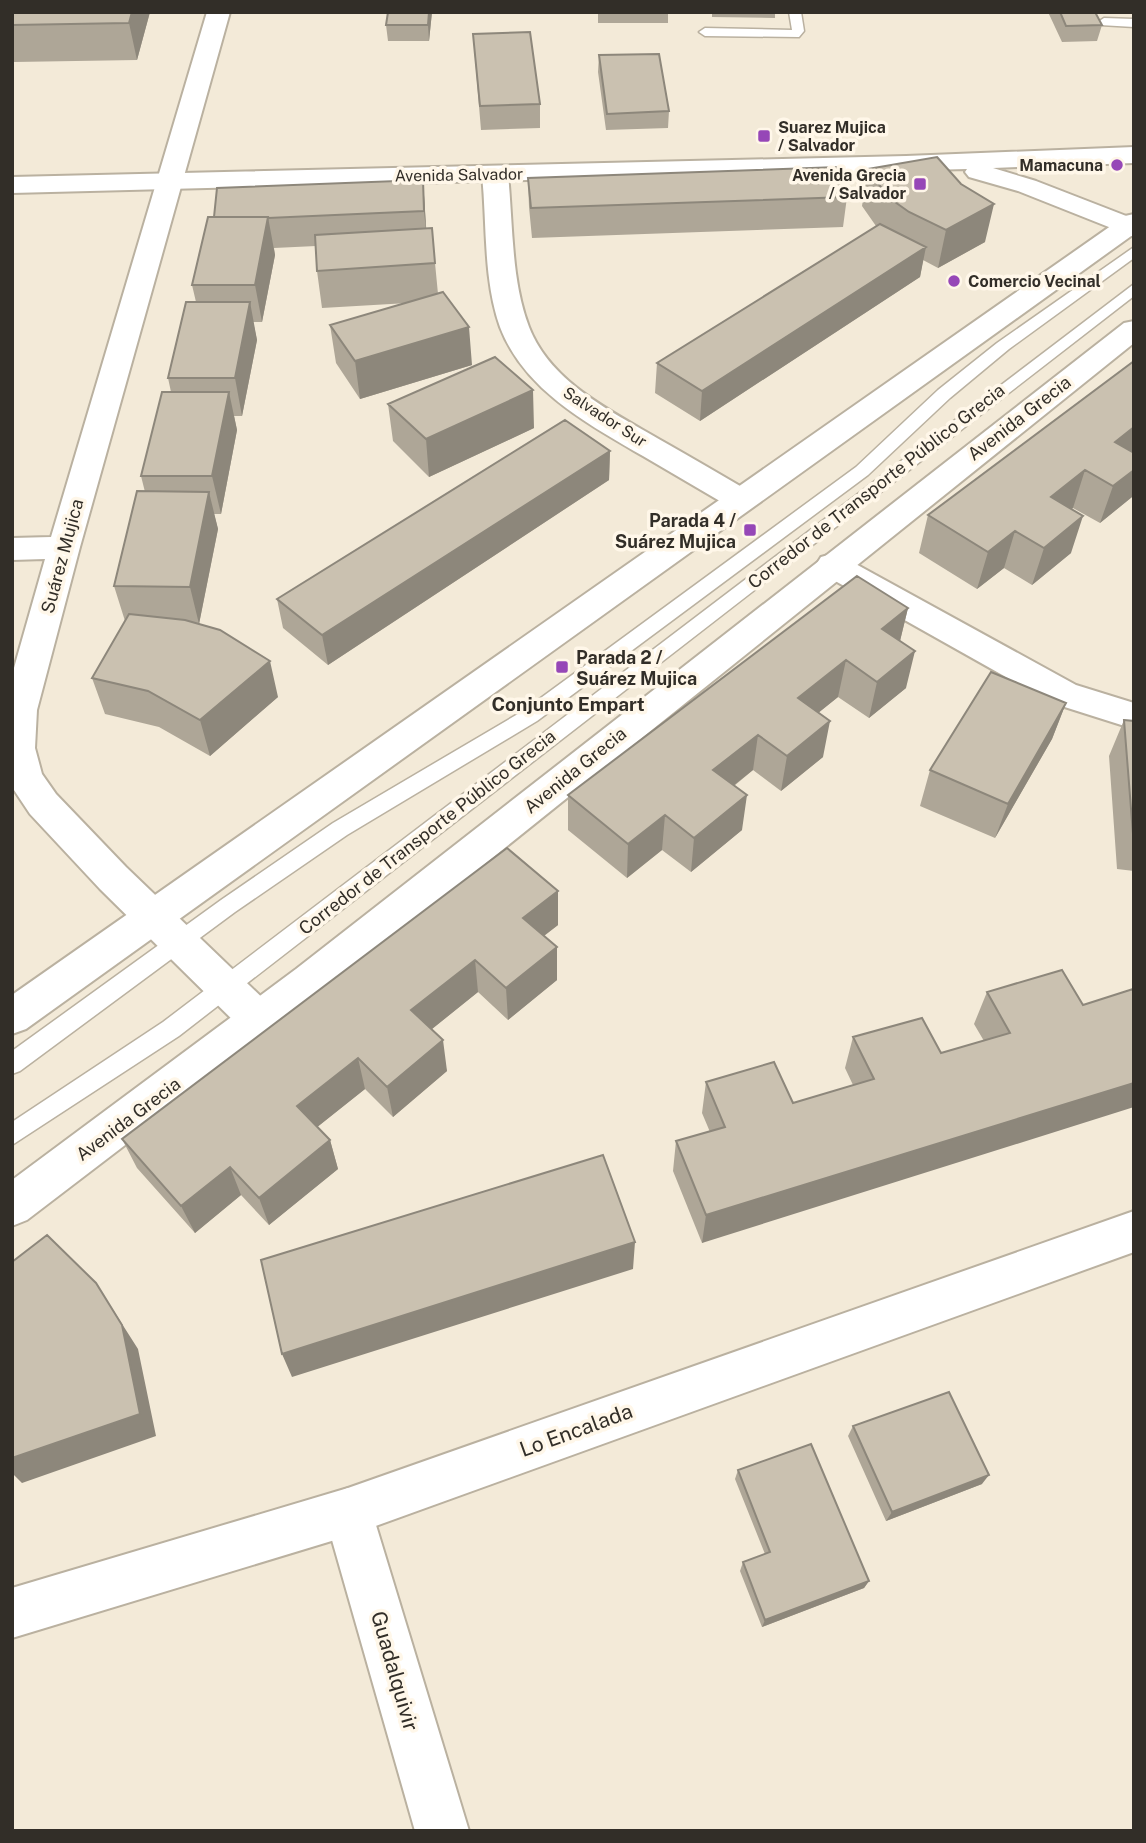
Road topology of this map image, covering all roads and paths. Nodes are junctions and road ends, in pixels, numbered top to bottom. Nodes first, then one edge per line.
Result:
1 (219, 12) edge
2 (795, 12) edge
3 (1117, 17) edge
4 (1104, 23) edge
5 (1134, 23) edge
6 (705, 32) dead end
7 (1134, 155) edge
8 (906, 164) junction
9 (495, 174) junction
10 (169, 182) junction
11 (12, 185) edge
12 (1132, 232) edge
13 (1134, 288) edge
14 (1134, 329) edge
15 (741, 500) junction
16 (64, 547) junction
17 (12, 549) edge
18 (832, 565) junction
19 (1134, 716) edge
20 (166, 930) junction
21 (225, 987) junction
22 (12, 1017) edge
23 (259, 1020) junction
24 (12, 1064) edge
25 (12, 1135) edge
26 (12, 1206) edge
27 (1134, 1231) edge
28 (348, 1512) junction
29 (12, 1613) edge
30 (442, 1831) edge

1 - 10 main road, Suárez Mujica
2 - 6 lane
3 - 4 lane
3 - 5 lane
7 - 8 main road, Avenida Salvador
8 - 9 main road, Avenida Salvador
8 - 12 main road, Avenida Salvador
9 - 10 main road, Avenida Salvador
9 - 15 main road, Salvador Sur
10 - 11 main road, Avenida Salvador
10 - 16 main road, Suárez Mujica
12 - 15 main road
12 - 20 lane, Corredor de Transporte Público Grecia
13 - 21 lane, Corredor de Transporte Público Grecia
14 - 18 main road, Avenida Grecia
15 - 20 main road
16 - 17 main road
16 - 20 main road, Suárez Mujica
18 - 19 main road
18 - 23 main road, Avenida Grecia
20 - 21 main road, Suárez Mujica
20 - 22 main road
20 - 24 lane, Corredor de Transporte Público Grecia
21 - 23 main road, Suárez Mujica
21 - 25 lane, Corredor de Transporte Público Grecia
23 - 26 main road, Avenida Grecia
27 - 28 main road, Lo Encalada
28 - 29 main road, Lo Encalada
28 - 30 main road, Guadalquivir

